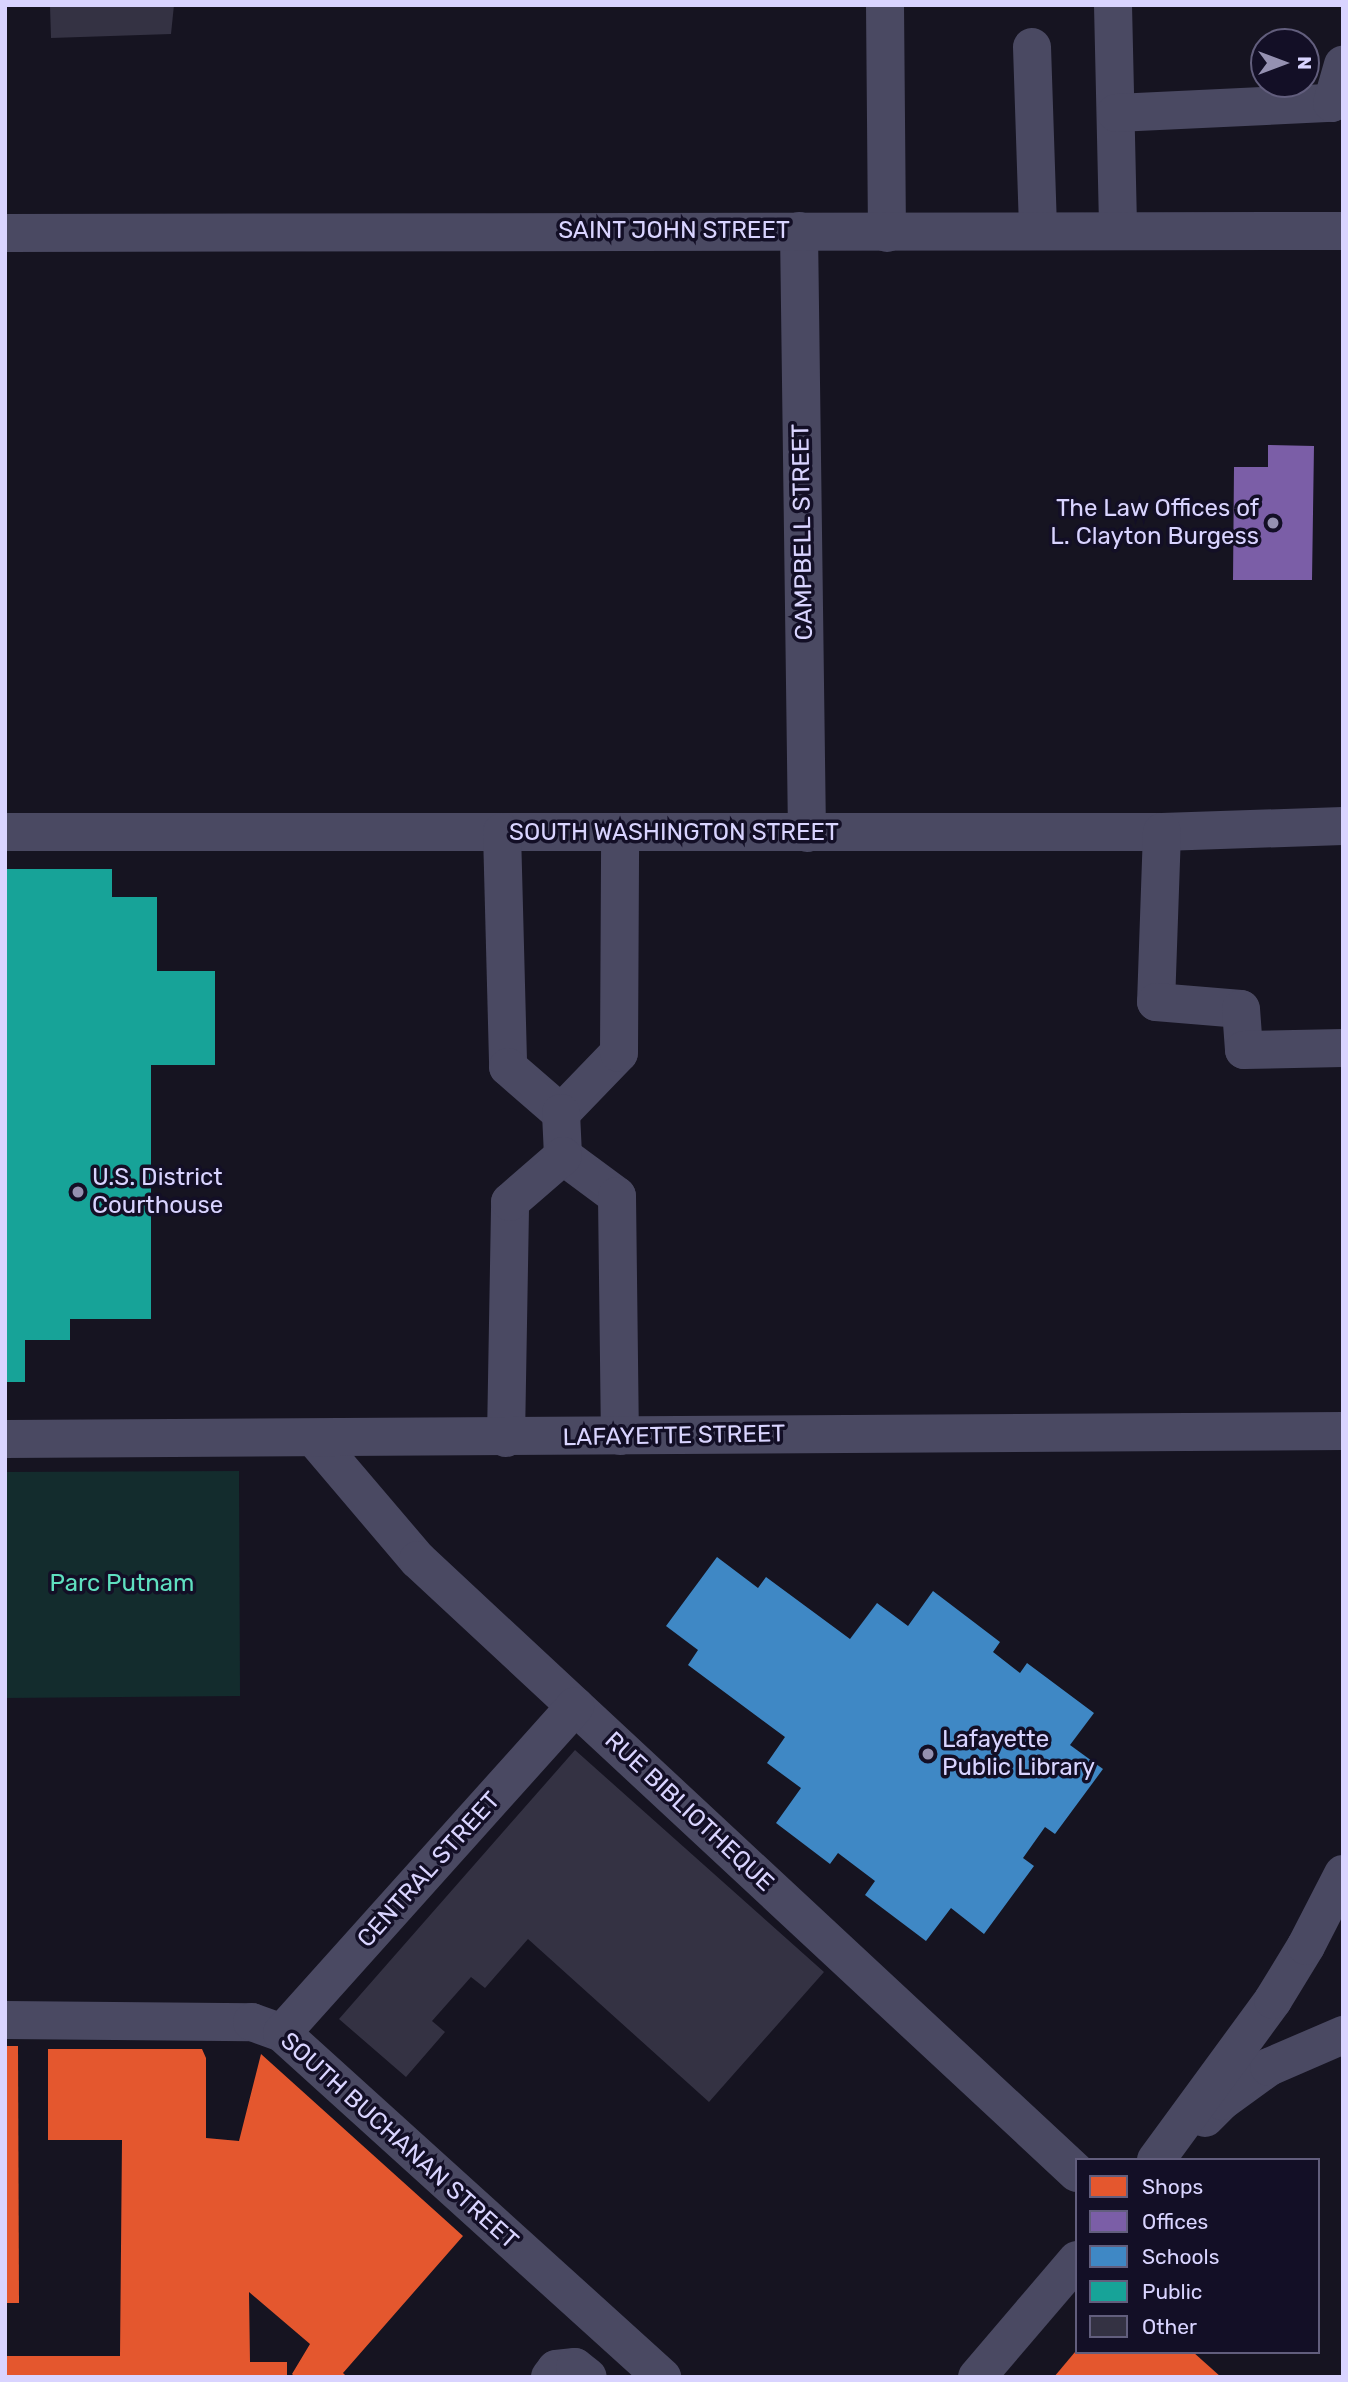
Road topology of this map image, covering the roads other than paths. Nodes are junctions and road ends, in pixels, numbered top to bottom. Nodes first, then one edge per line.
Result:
1 (885, 5) edge
2 (1113, 5) edge
3 (1032, 47) dead end
4 (1343, 65) edge
5 (1116, 113) junction
6 (799, 230) junction
7 (1038, 230) junction
8 (1118, 231) junction
9 (1343, 231) edge
10 (5, 233) edge
11 (887, 233) junction
12 (1343, 826) edge
13 (5, 832) edge
14 (502, 832) junction
15 (1162, 832) junction
16 (621, 833) junction
17 (807, 833) junction
18 (1343, 1048) edge
19 (561, 1113) junction
20 (563, 1156) junction
21 (1343, 1431) edge
22 (621, 1436) junction
23 (314, 1438) junction
24 (506, 1438) junction
25 (5, 1439) edge
26 (575, 1706) junction
27 (1343, 1874) edge
28 (5, 2020) edge
29 (282, 2034) junction
30 (1343, 2035) edge
31 (1157, 2158) edge
32 (1168, 2158) edge
33 (1075, 2171) edge
34 (1075, 2262) edge
35 (550, 2377) edge
36 (587, 2377) edge
37 (662, 2377) edge
38 (977, 2377) edge

1 - 11 street
2 - 5 street
3 - 7 street
4 - 5 street
5 - 8 street
6 - 10 street, SAINT JOHN STREET
6 - 11 street, SAINT JOHN STREET
6 - 17 street, CAMPBELL STREET
7 - 8 street, SAINT JOHN STREET
7 - 11 street, SAINT JOHN STREET
8 - 9 street, SAINT JOHN STREET
12 - 15 street, SOUTH WASHINGTON STREET
13 - 14 street, SOUTH WASHINGTON STREET
14 - 16 street, SOUTH WASHINGTON STREET
14 - 19 street
15 - 17 street, SOUTH WASHINGTON STREET
15 - 18 street
16 - 17 street, SOUTH WASHINGTON STREET
16 - 19 street
19 - 20 street
20 - 22 street
20 - 24 street
21 - 22 street, LAFAYETTE STREET
22 - 24 street, LAFAYETTE STREET
23 - 24 street, LAFAYETTE STREET
23 - 25 street, LAFAYETTE STREET
23 - 26 street, RUE BIBLIOTHEQUE
26 - 29 street, CENTRAL STREET
26 - 33 street, RUE BIBLIOTHEQUE
27 - 31 street
28 - 29 street, SOUTH BUCHANAN STREET
29 - 37 street, SOUTH BUCHANAN STREET
30 - 32 street
34 - 38 street
35 - 36 street

